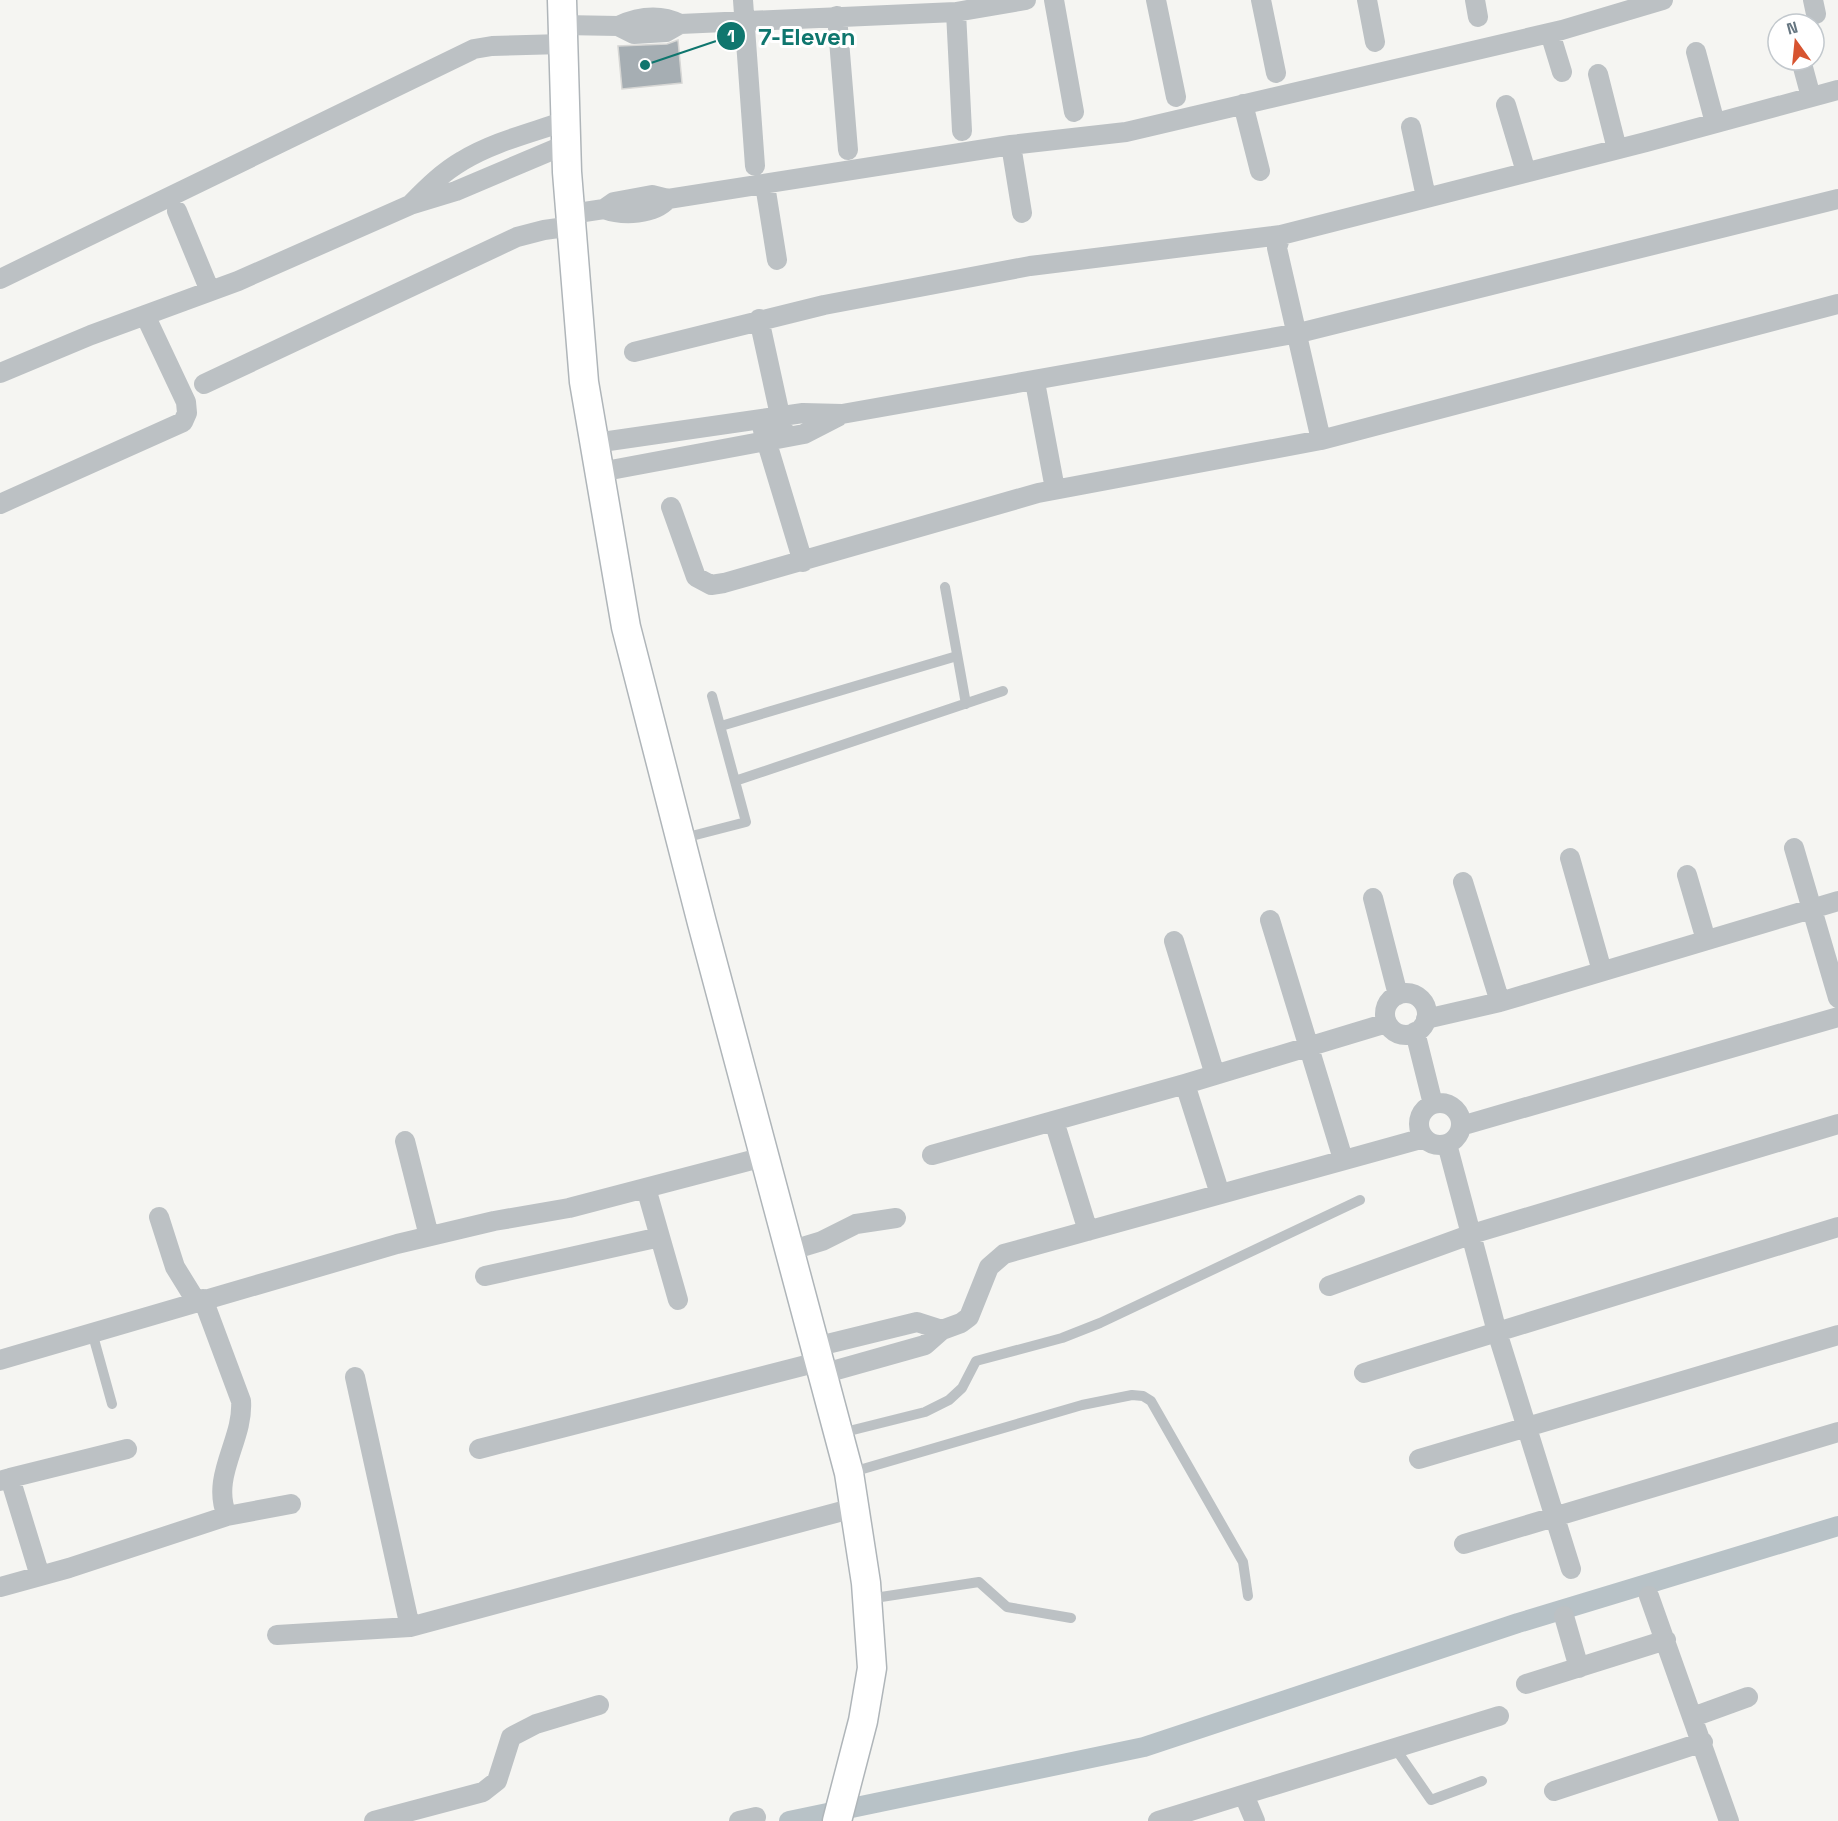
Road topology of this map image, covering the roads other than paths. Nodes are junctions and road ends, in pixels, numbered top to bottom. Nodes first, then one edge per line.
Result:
1 (742, 0) edge
2 (1021, 0) edge
3 (1054, 0) edge
4 (1156, 0) edge
5 (1261, 0) edge
6 (1367, 0) edge
7 (1663, 0) edge
8 (871, 8) edge
9 (956, 12) junction
10 (837, 16) junction
11 (743, 22) junction
12 (562, 23) edge
13 (1550, 33) junction
14 (1375, 42) dead end
15 (1696, 52) dead end
16 (1562, 72) dead end
17 (1804, 72) edge
18 (1276, 73) dead end
19 (1598, 74) dead end
20 (1838, 90) edge
21 (1176, 97) dead end
22 (1811, 97) junction
23 (1243, 104) junction
24 (1506, 105) dead end
25 (1074, 112) dead end
26 (1715, 123) junction
27 (1411, 127) dead end
28 (962, 131) dead end
29 (566, 133) junction
30 (1011, 145) junction
31 (1617, 149) junction
32 (848, 150) dead end
33 (755, 166) dead end
34 (1260, 171) dead end
35 (1526, 172) junction
36 (765, 186) junction
37 (1426, 197) junction
38 (1838, 199) edge
39 (410, 205) junction
40 (177, 211) dead end
41 (1022, 213) dead end
42 (572, 220) junction
43 (1281, 235) junction
44 (777, 260) dead end
45 (0, 279) edge
46 (210, 291) junction
47 (1838, 304) edge
48 (145, 315) junction
49 (759, 320) junction
50 (1299, 333) junction
51 (634, 352) dead end
52 (0, 373) edge
53 (1035, 382) junction
54 (204, 384) dead end
55 (842, 414) junction
56 (770, 418) junction
57 (660, 434) junction
58 (776, 439) junction
59 (1321, 440) junction
60 (595, 443) junction
61 (666, 460) junction
62 (600, 472) junction
63 (1055, 489) junction
64 (0, 504) edge
65 (671, 507) dead end
66 (803, 562) junction
67 (945, 587) dead end
68 (957, 656) junction
69 (1004, 691) dead end
70 (712, 696) dead end
71 (966, 704) junction
72 (721, 726) junction
73 (735, 781) junction
74 (680, 839) junction
75 (1794, 848) dead end
76 (1570, 858) dead end
77 (1687, 875) dead end
78 (1463, 882) dead end
79 (1373, 898) dead end
80 (1838, 901) edge
81 (1811, 908) junction
82 (1270, 920) dead end
83 (1706, 940) junction
84 (1174, 941) dead end
85 (1602, 971) junction
86 (1398, 994) junction
87 (1838, 998) edge
88 (1500, 1002) junction
89 (1838, 1017) edge
90 (1387, 1023) junction
91 (1420, 1026) junction
92 (1308, 1046) junction
93 (1215, 1075) junction
94 (1185, 1084) junction
95 (1433, 1104) junction
96 (1054, 1121) junction
97 (1838, 1124) edge
98 (1461, 1126) junction
99 (1424, 1138) junction
100 (405, 1141) dead end
101 (1447, 1144) junction
102 (932, 1155) dead end
103 (764, 1157) junction
104 (1343, 1159) junction
105 (646, 1188) junction
106 (1220, 1194) junction
107 (1360, 1200) dead end
108 (159, 1217) dead end
109 (896, 1218) dead end
110 (1838, 1227) edge
111 (1088, 1231) junction
112 (1472, 1234) junction
113 (429, 1236) junction
114 (660, 1237) junction
115 (789, 1251) junction
116 (485, 1276) dead end
117 (1329, 1286) dead end
118 (200, 1300) junction
119 (678, 1300) dead end
120 (942, 1330) junction
121 (92, 1332) junction
122 (1497, 1332) junction
123 (1838, 1335) edge
124 (0, 1359) edge
125 (818, 1361) junction
126 (1364, 1373) dead end
127 (356, 1377) dead end
128 (112, 1404) dead end
129 (1526, 1428) junction
130 (1838, 1432) edge
131 (837, 1434) junction
132 (127, 1449) dead end
133 (479, 1449) dead end
134 (1419, 1459) dead end
135 (849, 1473) junction
136 (5, 1480) edge
137 (291, 1504) dead end
138 (854, 1508) junction
139 (226, 1516) junction
140 (1554, 1516) junction
141 (1464, 1544) dead end
142 (1571, 1569) dead end
143 (40, 1576) junction
144 (0, 1587) edge
145 (1248, 1596) dead end
146 (1649, 1596) dead end
147 (867, 1599) junction
148 (1564, 1616) dead end
149 (1071, 1618) dead end
150 (410, 1627) junction
151 (278, 1635) dead end
152 (1666, 1640) junction
153 (1578, 1668) junction
154 (1526, 1684) dead end
155 (1748, 1696) dead end
156 (599, 1705) dead end
157 (1499, 1716) dead end
158 (1694, 1717) junction
159 (1702, 1742) junction
160 (1395, 1748) junction
161 (1482, 1781) dead end
162 (1554, 1791) dead end
163 (1244, 1795) junction
164 (374, 1821) edge
165 (837, 1821) edge
166 (1158, 1821) edge
167 (1255, 1821) edge
168 (1729, 1821) edge

1 - 11 street
2 - 9 street
3 - 25 street
4 - 21 street
5 - 18 street
6 - 14 street
7 - 13 street
8 - 9 street
8 - 10 street
9 - 28 street
10 - 11 street
10 - 32 street
11 - 12 street
11 - 33 street
12 - 29 street
12 - 45 street
13 - 16 street
13 - 23 street
15 - 26 street
17 - 22 street
19 - 31 street
20 - 22 street
22 - 26 street
23 - 30 street
23 - 34 street
24 - 35 street
26 - 31 street
27 - 37 street
29 - 39 street
29 - 39 street
29 - 42 street
30 - 36 street
30 - 41 street
31 - 35 street
35 - 37 street
36 - 42 street
36 - 44 street
37 - 43 street
38 - 50 street
39 - 46 street
40 - 46 street
42 - 54 street
42 - 60 street
43 - 49 street
43 - 50 street
46 - 48 street
47 - 59 street
48 - 52 street
48 - 64 street
49 - 51 street
49 - 56 street
50 - 53 street
50 - 59 street
53 - 55 street
53 - 63 street
55 - 56 street
55 - 58 street
56 - 57 street
56 - 58 street
57 - 60 street
57 - 61 street
58 - 61 street
58 - 66 street
59 - 63 street
60 - 62 street
61 - 62 street
62 - 74 street
63 - 66 street
65 - 66 street
67 - 68 lane
68 - 71 lane
68 - 72 lane
69 - 71 lane
70 - 72 lane
71 - 73 lane
72 - 73 lane
73 - 74 lane
74 - 103 street
75 - 81 street
76 - 85 street
77 - 83 street
78 - 88 street
79 - 86 street
80 - 81 street
81 - 83 street
81 - 87 street
82 - 92 street
83 - 85 street
84 - 93 street
85 - 88 street
86 - 90 street
86 - 91 street
88 - 91 street
89 - 98 street
90 - 91 street
90 - 92 street
91 - 95 street
92 - 93 street
92 - 104 street
93 - 94 street
94 - 96 street
94 - 106 street
95 - 98 street
95 - 99 street
96 - 102 street
96 - 111 street
97 - 112 street
98 - 101 street
99 - 101 street
99 - 104 street
100 - 113 street
101 - 112 street
103 - 105 street
103 - 115 street
104 - 106 street
105 - 113 street
105 - 114 street
106 - 111 street
107 - 131 lane
108 - 118 street
109 - 115 street
110 - 122 street
111 - 120 street
112 - 117 street
112 - 122 street
113 - 118 street
114 - 116 street
114 - 119 street
115 - 125 street
118 - 121 street
118 - 139 street
120 - 125 street
120 - 125 street
121 - 124 street
121 - 128 lane
122 - 126 street
122 - 129 street
123 - 129 street
125 - 131 street
125 - 133 street
127 - 150 street
129 - 134 street
129 - 140 street
130 - 140 street
131 - 135 street
132 - 136 street
135 - 138 street
135 - 145 lane
136 - 143 street
137 - 139 street
138 - 147 street
138 - 150 street
139 - 143 street
140 - 141 street
140 - 142 street
143 - 144 street
146 - 152 street
147 - 149 lane
147 - 165 street
148 - 153 street
150 - 151 street
152 - 153 street
152 - 158 street
153 - 154 street
155 - 158 street
156 - 164 street
157 - 160 street
158 - 159 street
159 - 162 street
159 - 168 street
160 - 161 lane
160 - 163 street
163 - 166 street
163 - 167 street

